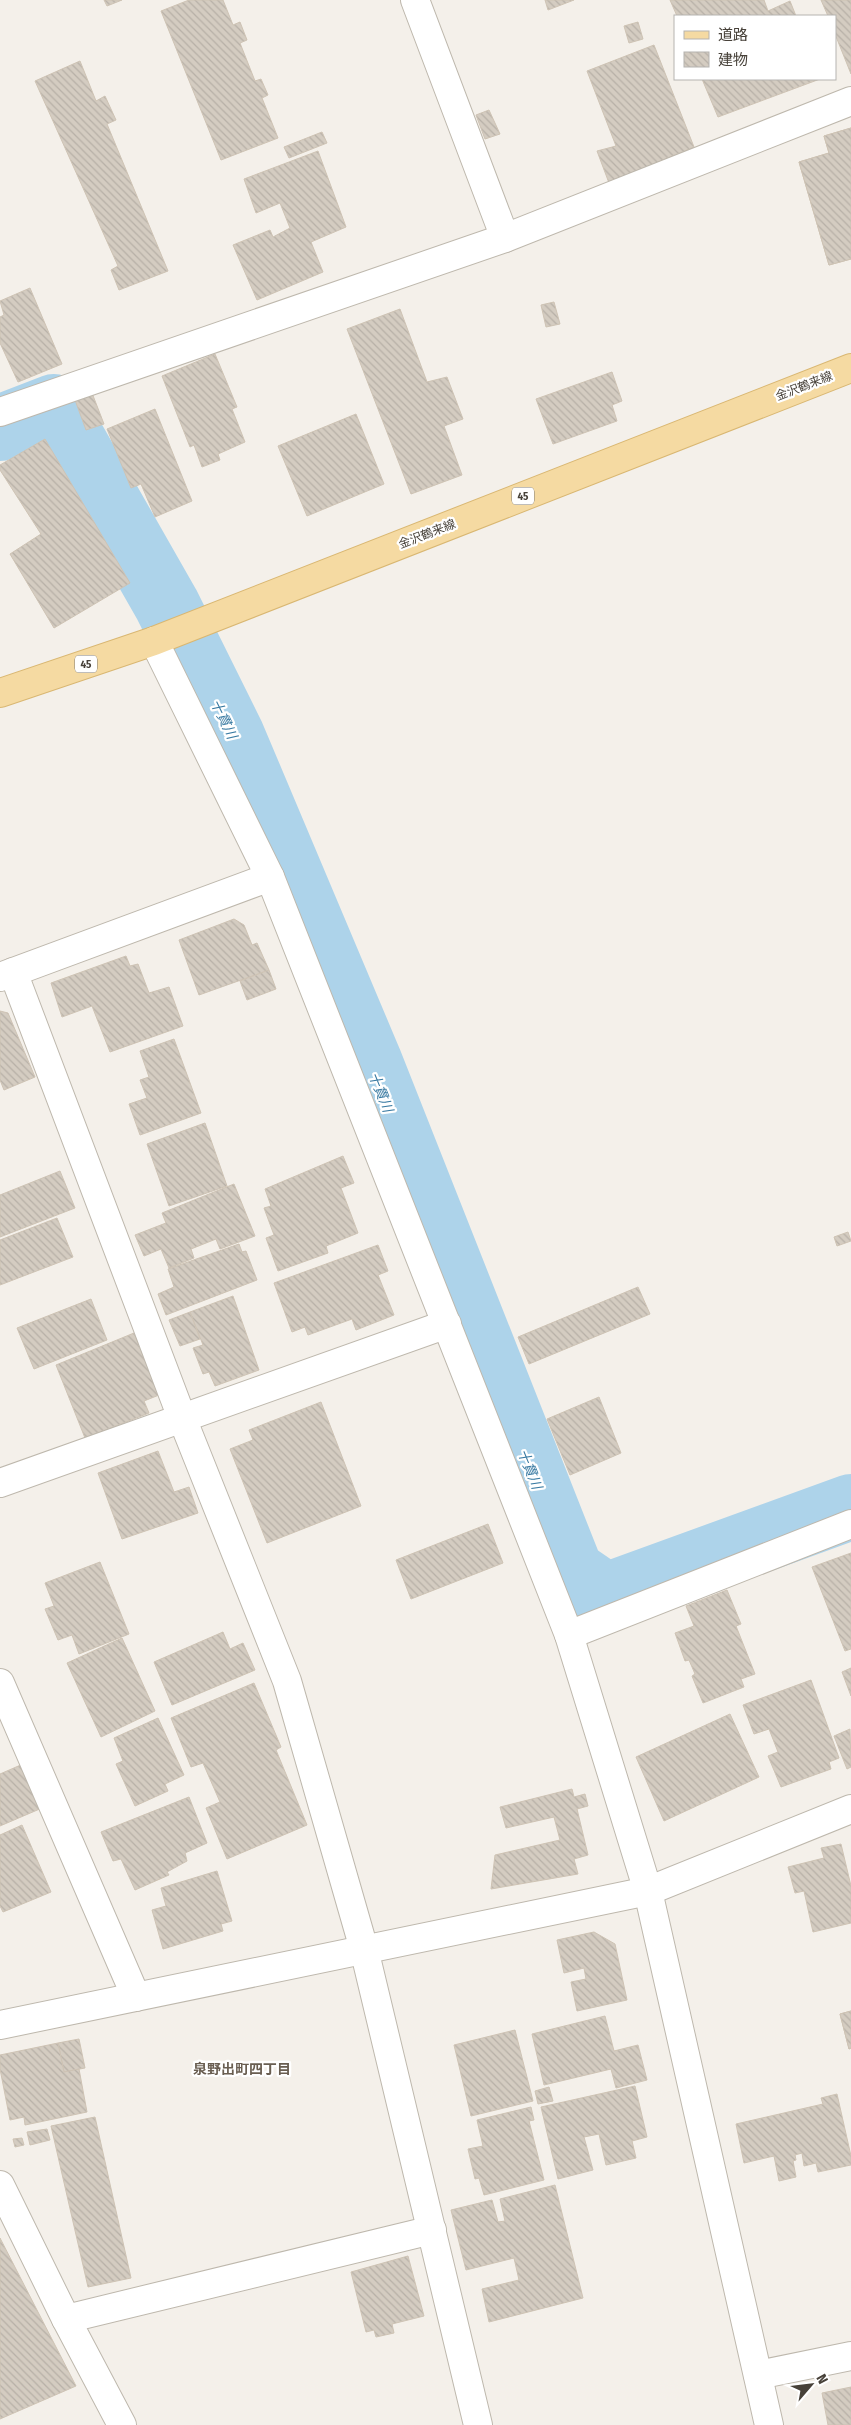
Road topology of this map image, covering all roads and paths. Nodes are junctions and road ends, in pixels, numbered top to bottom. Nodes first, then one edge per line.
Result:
1 (415, 0) edge
2 (851, 101) edge
3 (505, 238) junction
4 (851, 368) edge
5 (0, 412) edge
6 (174, 633) junction
7 (0, 693) edge
8 (270, 877) junction
9 (7, 974) edge
10 (447, 1324) junction
11 (182, 1418) junction
12 (0, 1483) edge
13 (851, 1524) edge
14 (569, 1635) junction
15 (0, 1683) edge
16 (851, 1808) edge
17 (648, 1891) junction
18 (364, 1949) junction
19 (136, 1997) junction
20 (0, 2025) edge
21 (0, 2185) edge
22 (432, 2230) junction
23 (66, 2319) junction
24 (851, 2356) edge
25 (758, 2375) junction
26 (122, 2425) edge
27 (478, 2425) edge
28 (769, 2425) edge

1 - 3 street
2 - 3 street
3 - 5 street
4 - 6 main road, 金沢鶴来線 / 45
6 - 7 main road, 金沢鶴来線 / 45
6 - 8 street
8 - 9 street
8 - 10 street
9 - 11 street
10 - 11 street
10 - 14 street
11 - 12 street
11 - 18 street
13 - 14 street
14 - 17 street
15 - 19 street
16 - 17 street
17 - 18 street
17 - 25 street
18 - 19 street
18 - 22 street
19 - 20 street
21 - 23 street
22 - 23 street
22 - 27 street
23 - 26 street
24 - 25 street
25 - 28 street

